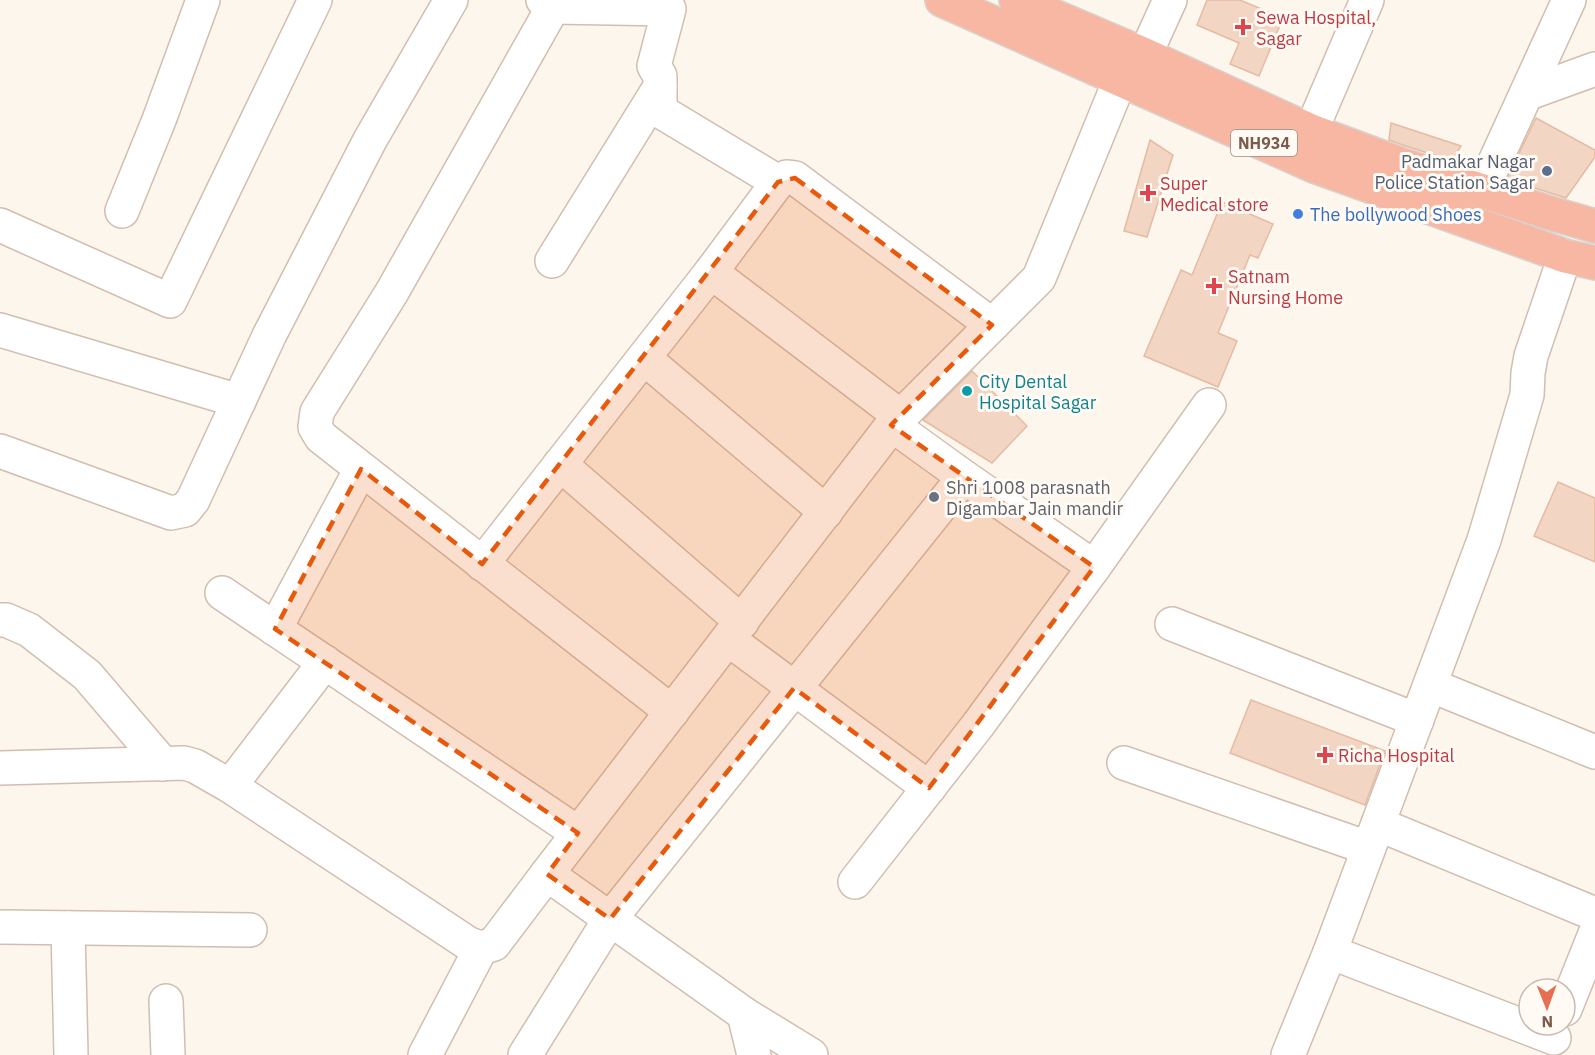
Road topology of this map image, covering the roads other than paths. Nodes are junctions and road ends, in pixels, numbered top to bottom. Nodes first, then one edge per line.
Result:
1 (203, 0) edge
2 (315, 0) edge
3 (451, 0) edge
4 (942, 0) edge
5 (1016, 0) edge
6 (1170, 0) edge
7 (1367, 0) edge
8 (1569, 0) edge
9 (548, 3) edge
10 (670, 4) edge
11 (1146, 55) junction
12 (1595, 69) edge
13 (1120, 80) junction
14 (660, 87) junction
15 (1526, 94) junction
16 (1311, 131) junction
17 (778, 182) junction
18 (1482, 190) junction
19 (122, 211) dead end
20 (0, 225) edge
21 (1595, 226) edge
22 (1580, 259) edge
23 (552, 261) dead end
24 (711, 272) junction
25 (992, 325) junction
26 (0, 330) edge
27 (644, 358) junction
28 (239, 401) junction
29 (1209, 405) dead end
30 (896, 421) junction
31 (0, 451) edge
32 (560, 464) junction
33 (361, 469) junction
34 (964, 477) junction
35 (826, 512) junction
36 (482, 564) junction
37 (1094, 567) junction
38 (222, 593) dead end
39 (0, 620) edge
40 (1172, 624) dead end
41 (275, 629) junction
42 (735, 631) junction
43 (325, 662) junction
44 (1430, 685) junction
45 (794, 688) junction
46 (672, 712) junction
47 (1417, 720) junction
48 (1595, 752) edge
49 (1124, 763) dead end
50 (163, 764) junction
51 (0, 768) edge
52 (230, 786) junction
53 (929, 788) junction
54 (578, 833) junction
55 (1373, 836) junction
56 (547, 874) junction
57 (855, 882) dead end
58 (1595, 914) edge
59 (610, 919) junction
60 (0, 927) edge
61 (68, 928) junction
62 (250, 930) dead end
63 (1595, 934) edge
64 (481, 948) junction
65 (1330, 952) junction
66 (1577, 979) edge
67 (166, 1001) dead end
68 (744, 1014) junction
69 (1517, 1018) edge
70 (71, 1055) edge
71 (168, 1055) edge
72 (425, 1055) edge
73 (525, 1055) edge
74 (754, 1055) edge
75 (811, 1055) edge
76 (1288, 1055) edge

1 - 19 street
2 - 20 street
3 - 28 street
4 - 13 highway, NH934
5 - 11 highway, NH934
6 - 11 street
7 - 16 street
8 - 15 street
9 - 10 street
9 - 33 street
10 - 14 street
11 - 13 street
11 - 16 highway, NH934
12 - 15 street
13 - 22 highway, NH934
13 - 25 street
14 - 17 street
14 - 23 street
15 - 18 street
16 - 18 highway, NH934
17 - 24 street
17 - 25 street
18 - 21 highway, NH934
22 - 44 street
24 - 27 street
24 - 30 street
25 - 30 street
26 - 28 street
27 - 32 street
27 - 35 street
28 - 31 street
29 - 37 street
30 - 34 street
30 - 35 street
32 - 36 street
32 - 42 street
33 - 36 street
33 - 41 street
34 - 37 street
34 - 45 street
35 - 42 street
36 - 46 street
37 - 53 street
38 - 41 street
39 - 50 street
40 - 47 street
41 - 43 street
42 - 45 street
42 - 46 street
43 - 52 street
43 - 54 street
44 - 47 street
44 - 48 street
45 - 53 street
45 - 59 street
46 - 54 street
47 - 55 street
49 - 55 street
50 - 51 street
50 - 52 street
52 - 64 street
53 - 57 street
54 - 56 street
55 - 58 street
55 - 65 street
56 - 59 street
56 - 64 street
59 - 68 street
59 - 73 street
60 - 61 street
61 - 62 street
61 - 70 street
63 - 66 street
64 - 72 street
65 - 69 street
65 - 76 street
67 - 71 street
68 - 74 street
68 - 75 street

